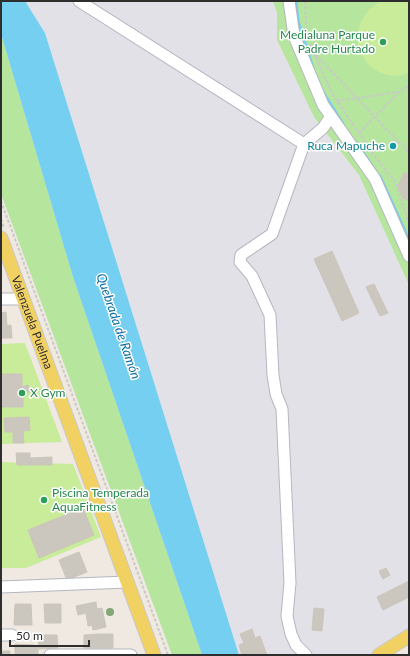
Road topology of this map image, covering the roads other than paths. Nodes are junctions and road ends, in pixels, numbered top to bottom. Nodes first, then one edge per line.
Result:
1 (79, 1) edge
2 (288, 1) edge
3 (331, 116) junction
4 (304, 144) junction
5 (1, 238) edge
6 (409, 256) edge
7 (1, 299) edge
8 (23, 299) junction
9 (127, 582) junction
10 (1, 587) edge
11 (1, 635) edge
12 (12, 635) dead end
13 (409, 636) edge
14 (50, 655) edge
15 (131, 655) edge
16 (151, 655) edge
17 (306, 655) edge
18 (379, 655) edge

1 - 4 street
2 - 3 street
3 - 4 street
3 - 6 street
4 - 17 street
5 - 8 main road, Valenzuela Puelma
7 - 8 street
8 - 9 main road, Valenzuela Puelma
9 - 10 street
9 - 16 main road, Valenzuela Puelma
11 - 12 street
13 - 18 main road
14 - 15 street

